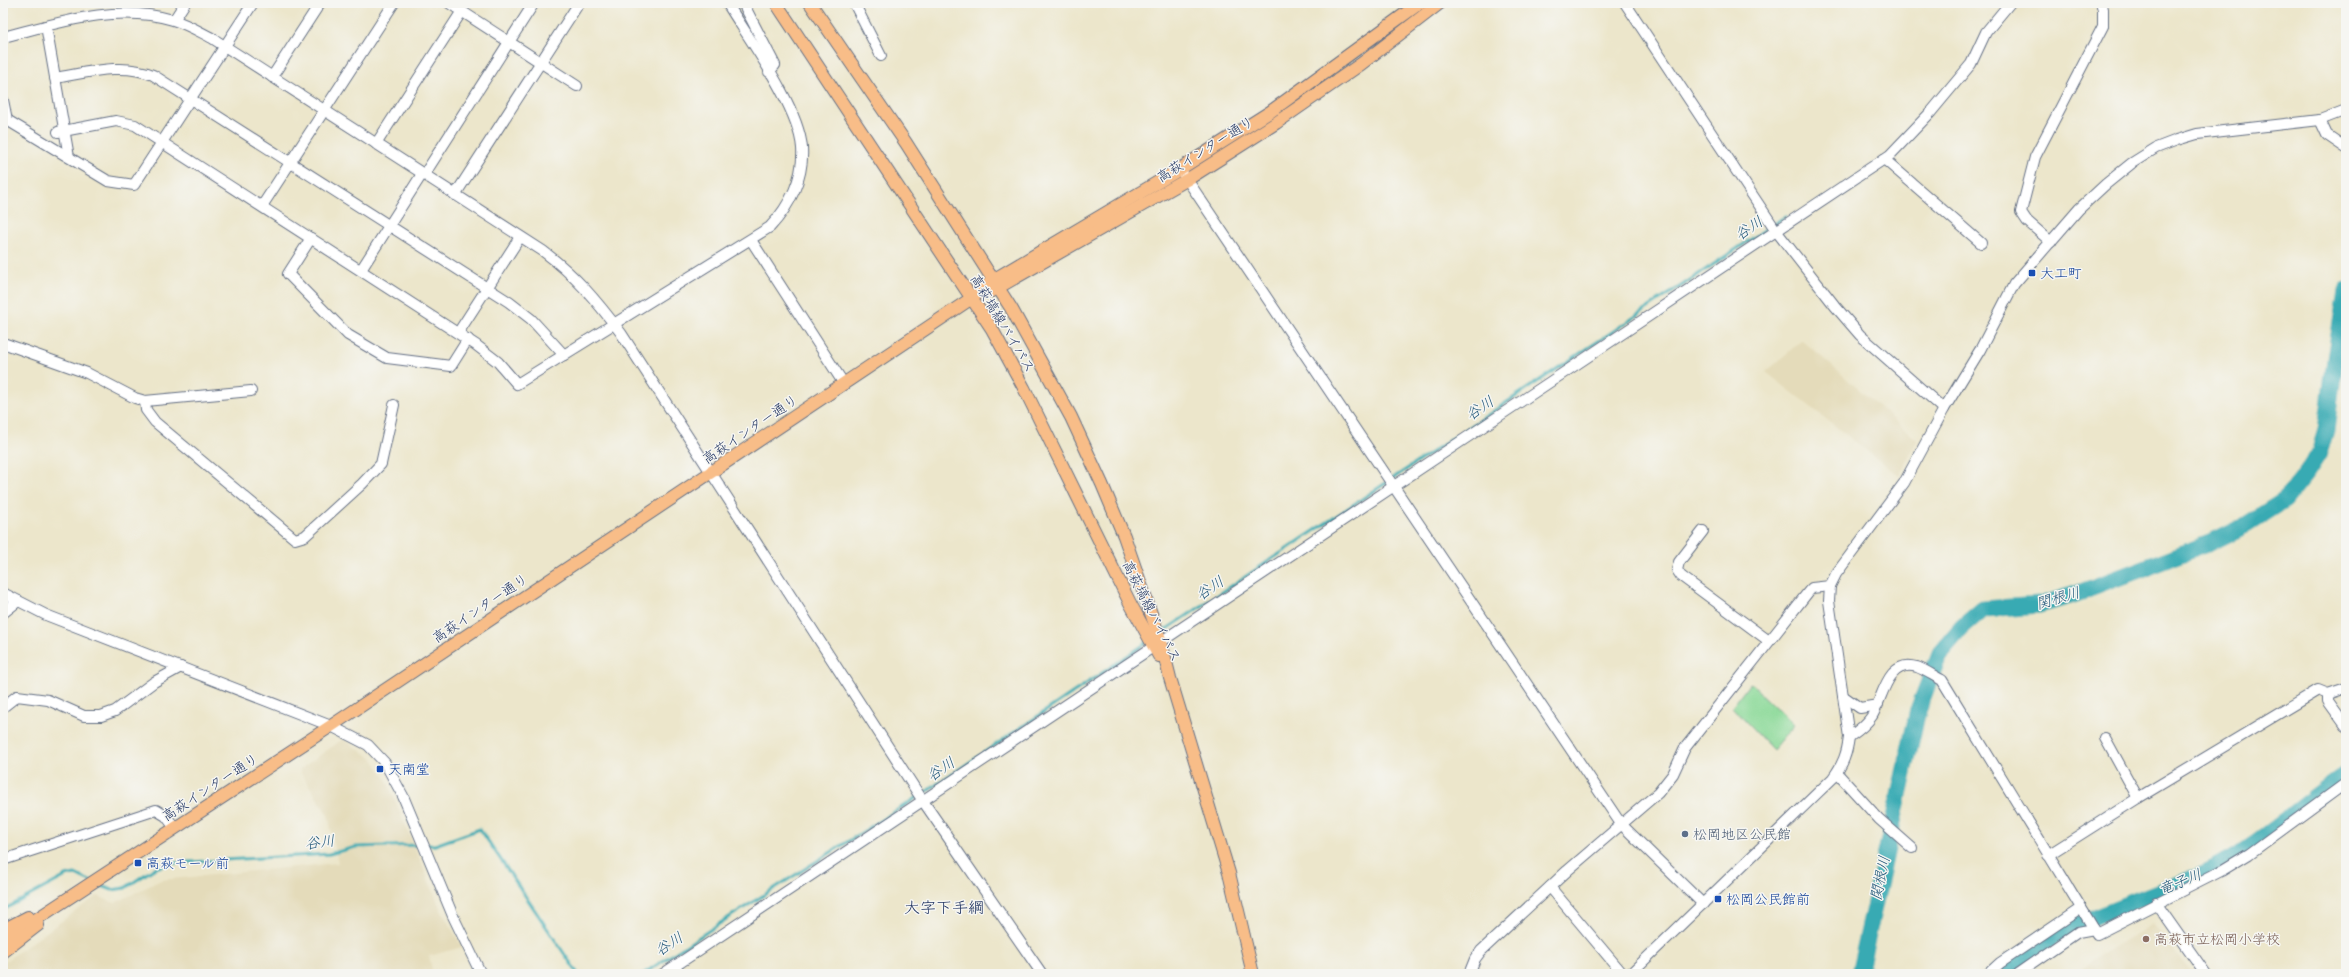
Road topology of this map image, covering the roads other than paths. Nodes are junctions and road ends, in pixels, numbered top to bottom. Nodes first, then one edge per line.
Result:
1 (185, 3) edge
2 (253, 3) edge
3 (320, 3) edge
4 (394, 3) edge
5 (449, 3) edge
6 (534, 3) edge
7 (579, 3) edge
8 (726, 3) edge
9 (743, 3) edge
10 (776, 3) edge
11 (810, 3) edge
12 (854, 3) edge
13 (1420, 3) edge
14 (1440, 3) edge
15 (1625, 3) edge
16 (2010, 3) edge
17 (2101, 3) edge
18 (462, 11) junction
19 (174, 20) junction
20 (46, 26) junction
21 (3, 37) edge
22 (509, 42) junction
23 (224, 46) junction
24 (881, 56) dead end
25 (541, 62) junction
26 (769, 72) junction
27 (272, 77) junction
28 (55, 78) junction
29 (576, 86) dead end
30 (190, 99) junction
31 (3, 100) edge
32 (324, 110) junction
33 (2346, 110) edge
34 (5, 120) edge
35 (2320, 120) junction
36 (61, 131) junction
37 (162, 142) junction
38 (376, 144) junction
39 (2346, 148) edge
40 (69, 157) junction
41 (1884, 159) junction
42 (290, 163) junction
43 (423, 174) junction
44 (1184, 174) junction
45 (455, 195) junction
46 (262, 206) junction
47 (389, 226) junction
48 (1777, 232) junction
49 (311, 238) junction
50 (520, 238) junction
51 (751, 240) junction
52 (2051, 242) junction
53 (1981, 243) dead end
54 (361, 270) junction
55 (996, 284) junction
56 (488, 288) junction
57 (972, 298) junction
58 (614, 324) junction
59 (458, 333) junction
60 (468, 339) junction
61 (3, 344) edge
62 (564, 355) junction
63 (844, 384) junction
64 (251, 391) dead end
65 (145, 401) junction
66 (394, 405) dead end
67 (1944, 409) junction
68 (711, 473) junction
69 (1394, 486) junction
70 (1703, 532) dead end
71 (1830, 586) junction
72 (3, 593) edge
73 (18, 601) junction
74 (3, 613) edge
75 (1769, 641) junction
76 (1158, 644) junction
77 (181, 667) junction
78 (2346, 688) edge
79 (2328, 694) junction
80 (1843, 696) junction
81 (1878, 705) junction
82 (3, 707) edge
83 (330, 726) junction
84 (2346, 726) edge
85 (1849, 737) junction
86 (2105, 738) dead end
87 (1837, 773) junction
88 (2346, 783) edge
89 (2138, 798) junction
90 (923, 801) junction
91 (1621, 824) junction
92 (175, 828) junction
93 (1912, 848) dead end
94 (2048, 856) junction
95 (3, 860) edge
96 (1550, 887) junction
97 (64, 901) junction
98 (2156, 903) junction
99 (1703, 904) junction
100 (2082, 910) junction
101 (2094, 929) junction
102 (3, 930) edge
103 (3, 941) edge
104 (3, 952) edge
105 (481, 974) edge
106 (664, 974) edge
107 (1042, 974) edge
108 (1253, 974) edge
109 (1469, 974) edge
110 (1623, 974) edge
111 (1630, 974) edge
112 (1988, 974) edge
113 (2017, 974) edge
114 (2206, 974) edge

1 - 19 street
2 - 23 street
3 - 27 street
4 - 32 street
5 - 18 street
6 - 22 street
7 - 25 street
8 - 26 street
9 - 26 street
10 - 57 main road, 高萩塙線バイパス
11 - 55 main road, 高萩塙線バイパス
12 - 24 street
13 - 44 main road, 高萩インター通り
14 - 44 main road, 高萩インター通り
15 - 48 street
16 - 41 street
17 - 52 street
18 - 22 street
18 - 38 street
19 - 20 street
19 - 23 street
20 - 21 street
20 - 28 street
22 - 25 street
22 - 43 street
23 - 27 street
23 - 30 street
25 - 29 street
25 - 45 street
26 - 51 street
27 - 32 street
28 - 30 street
28 - 36 street
30 - 37 street
30 - 42 street
31 - 34 street
32 - 38 street
32 - 42 street
33 - 35 street
34 - 40 street
35 - 39 street
35 - 52 street
36 - 37 street
36 - 40 street
37 - 40 street
37 - 46 street
38 - 43 street
41 - 48 street
41 - 53 street
42 - 46 street
42 - 47 street
43 - 45 street
43 - 47 street
44 - 55 main road, 高萩インター通り
44 - 69 street
45 - 50 street
46 - 49 street
47 - 54 street
47 - 56 street
48 - 67 street
48 - 69 street
49 - 54 street
49 - 60 street
50 - 56 street
50 - 58 street
51 - 58 street
51 - 63 street
52 - 67 street
54 - 59 street
55 - 57 main road, 高萩インター通り
55 - 76 main road, 高萩塙線バイパス
56 - 59 street
56 - 62 street
57 - 63 main road, 高萩インター通り
57 - 76 main road, 高萩塙線バイパス
58 - 62 street
58 - 68 street
59 - 60 street
60 - 62 street
61 - 65 street
63 - 68 main road, 高萩インター通り
64 - 65 street
65 - 66 street
67 - 71 street
68 - 83 main road, 高萩インター通り
68 - 90 street
69 - 76 street
69 - 91 street
70 - 75 street
71 - 75 street
71 - 80 street
72 - 73 street
73 - 74 street
73 - 77 street
75 - 91 street
76 - 90 street
76 - 108 main road, 高萩塙線バイパス
77 - 82 street
77 - 83 street
78 - 79 street
79 - 84 street
79 - 89 street
80 - 81 street
80 - 85 street
81 - 85 street
81 - 94 street
83 - 92 main road, 高萩インター通り
83 - 105 street
85 - 87 street
86 - 89 street
87 - 93 street
87 - 99 street
88 - 98 street
89 - 94 street
90 - 106 street
90 - 107 street
91 - 96 street
91 - 99 street
92 - 95 street
92 - 97 main road, 高萩インター通り
94 - 100 street
96 - 109 street
96 - 110 street
97 - 102 main road
97 - 103 main road, 高萩インター通り
97 - 104 main road
98 - 101 street
98 - 114 street
99 - 111 street
100 - 101 street
100 - 112 street
101 - 113 street

